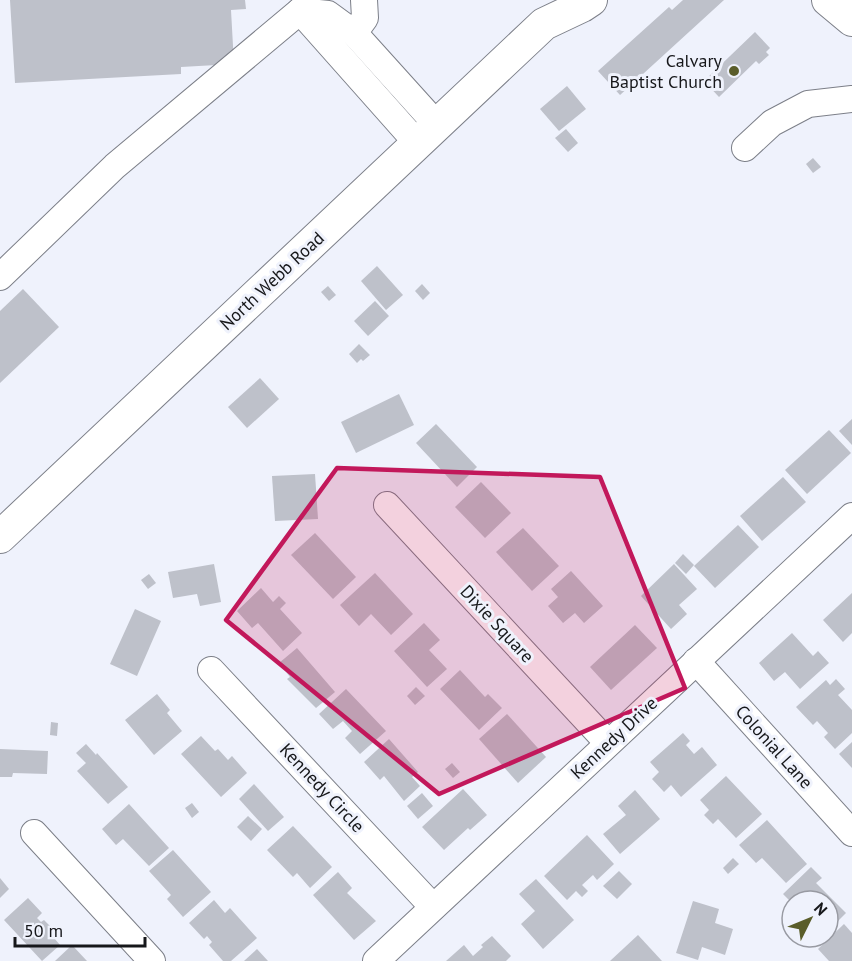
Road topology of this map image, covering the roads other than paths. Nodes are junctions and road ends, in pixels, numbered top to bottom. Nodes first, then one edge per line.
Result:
1 (364, 0) edge
2 (591, 0) edge
3 (828, 0) edge
4 (300, 12) junction
5 (550, 12) edge
6 (852, 20) edge
7 (354, 33) junction
8 (852, 99) edge
9 (428, 135) junction
10 (745, 148) dead end
11 (0, 277) edge
12 (387, 505) dead end
13 (852, 516) edge
14 (0, 537) edge
15 (696, 661) junction
16 (211, 670) dead end
17 (608, 743) junction
18 (34, 833) dead end
19 (852, 834) edge
20 (433, 907) junction
21 (152, 961) edge
22 (376, 961) edge

1 - 7 street
2 - 5 main road, North Webb Road
3 - 6 main road
4 - 7 street
4 - 9 street
4 - 11 street
5 - 9 main road, North Webb Road
7 - 9 street
8 - 10 street
9 - 14 main road, North Webb Road
12 - 17 street, Dixie Square
13 - 15 street, Kennedy Drive
15 - 17 street, Kennedy Drive
15 - 19 street, Colonial Lane
16 - 20 street, Kennedy Circle
17 - 20 street, Kennedy Drive
18 - 21 street
20 - 22 street, Kennedy Drive

